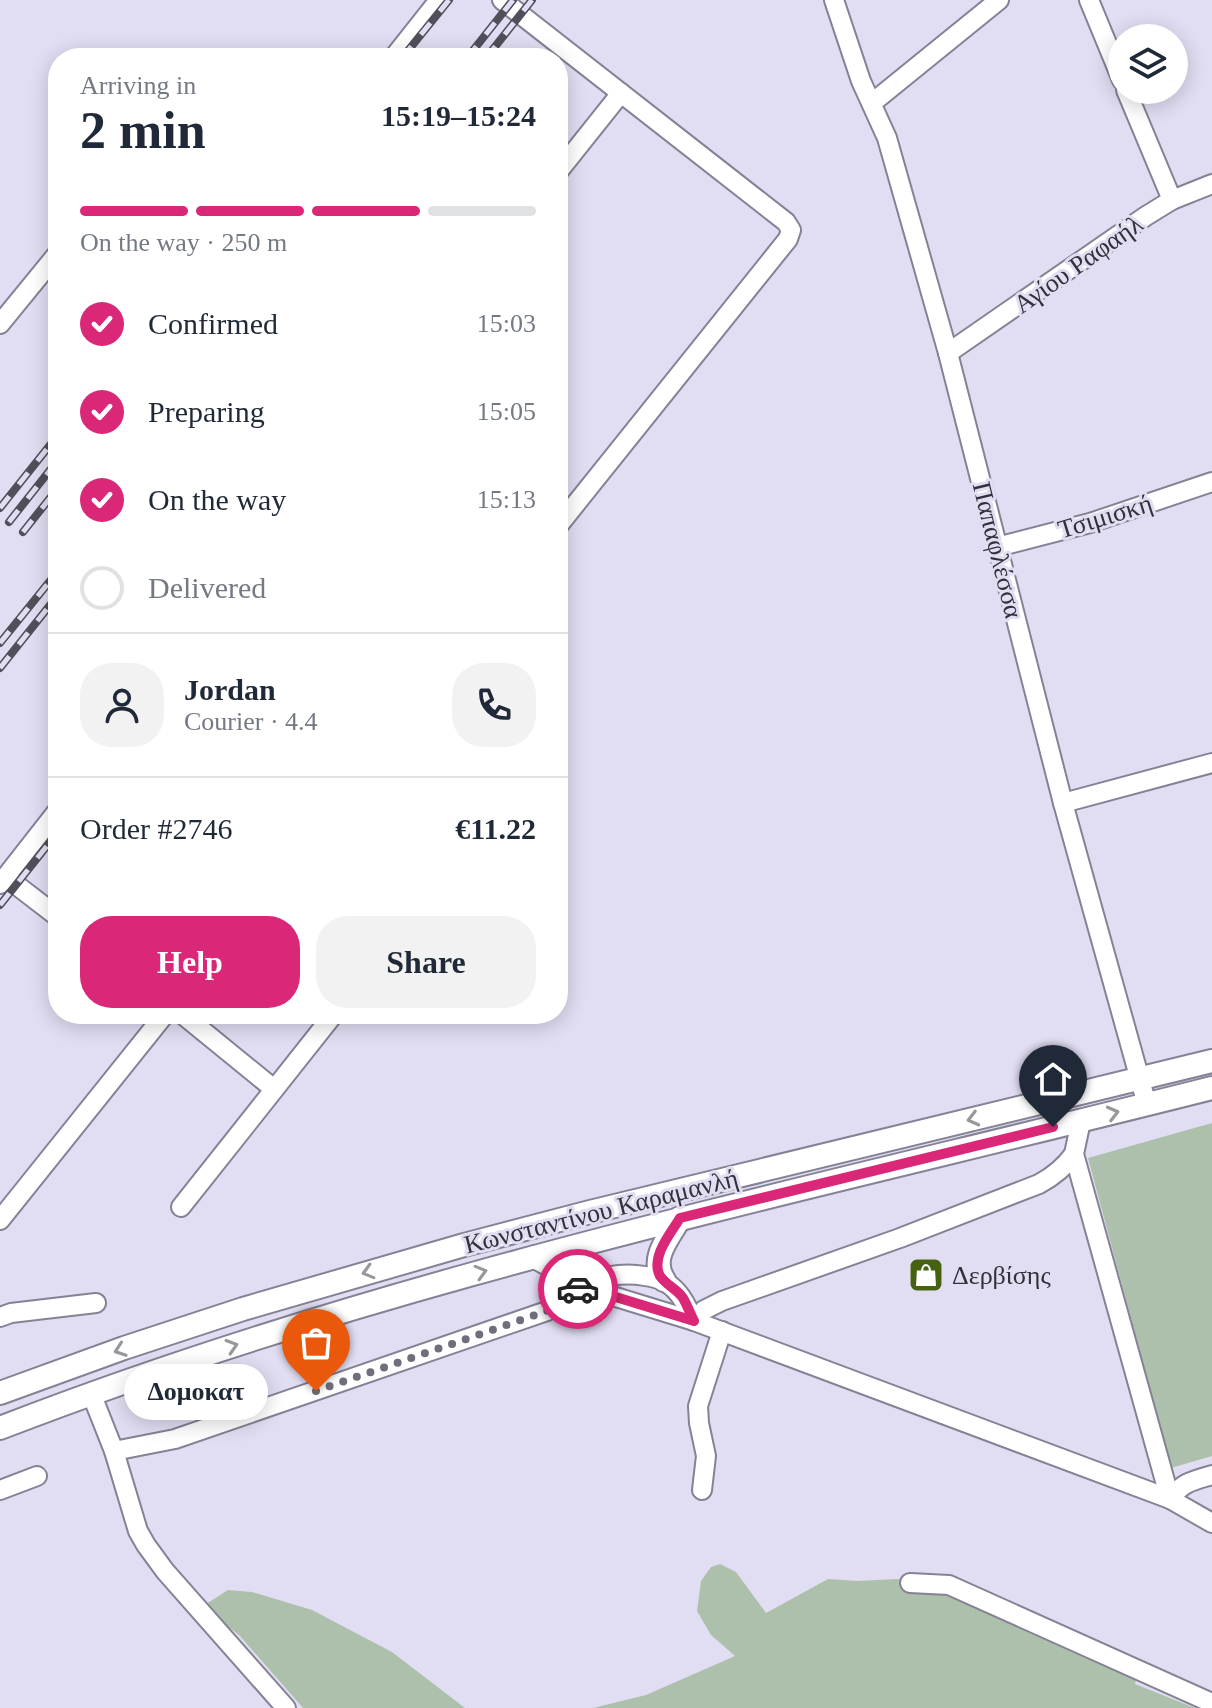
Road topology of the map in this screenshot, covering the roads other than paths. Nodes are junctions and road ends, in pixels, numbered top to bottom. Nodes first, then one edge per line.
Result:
1 (439, 0) edge
2 (502, 0) edge
3 (834, 0) edge
4 (999, 0) edge
5 (1089, 0) edge
6 (1108, 46) edge
7 (401, 48) edge
8 (563, 48) edge
9 (568, 52) edge
10 (621, 93) junction
11 (872, 103) junction
12 (1132, 104) edge
13 (568, 159) edge
14 (1212, 184) edge
15 (1172, 200) junction
16 (48, 265) edge
17 (0, 324) edge
18 (948, 353) junction
19 (1212, 482) edge
20 (568, 514) edge
21 (997, 547) junction
22 (1212, 763) edge
23 (1063, 803) junction
24 (48, 823) edge
25 (3, 880) edge
26 (48, 910) edge
27 (157, 1024) edge
28 (194, 1024) edge
29 (326, 1024) edge
30 (1212, 1061) edge
31 (1140, 1078) junction
32 (1212, 1088) edge
33 (274, 1089) junction
34 (1147, 1105) junction
35 (1081, 1121) junction
36 (1074, 1154) junction
37 (181, 1207) dead end
38 (680, 1218) junction
39 (0, 1220) edge
40 (535, 1257) junction
41 (664, 1280) junction
42 (585, 1284) junction
43 (96, 1303) dead end
44 (0, 1317) edge
45 (694, 1321) junction
46 (722, 1331) junction
47 (0, 1393) edge
48 (91, 1393) junction
49 (0, 1428) edge
50 (114, 1451) junction
51 (1212, 1475) edge
52 (37, 1476) dead end
53 (0, 1490) edge
54 (702, 1490) dead end
55 (1170, 1499) junction
56 (1212, 1523) edge
57 (910, 1583) dead end
58 (1212, 1703) edge
59 (286, 1708) edge

1 - 7 street
2 - 8 street
3 - 11 street, Παπαφλέσσα
4 - 11 street
5 - 6 street
9 - 10 street
10 - 13 street
10 - 20 street
11 - 18 street, Παπαφλέσσα
12 - 15 street
14 - 15 street, Αγίου Ραφαήλ
15 - 18 street, Αγίου Ραφαήλ
16 - 17 street
18 - 21 street, Παπαφλέσσα
19 - 21 street, Τσιμισκή
21 - 23 street, Παπαφλέσσα
22 - 23 street
23 - 31 street, Παπαφλέσσα
24 - 25 street
25 - 26 street
27 - 39 street
28 - 33 street
29 - 33 street
30 - 31 main road, Κωνσταντίνου Καραμανλή
31 - 34 street, Παπαφλέσσα
31 -> 47 main road, Κωνσταντίνου Καραμανλή
32 - 34 main road, Κωνσταντίνου Καραμανλή
33 - 37 street
35 -> 34 main road, Κωνσταντίνου Καραμανλή
35 - 36 street
35 - 38 main road, Κωνσταντίνου Καραμανλή
36 - 45 street
36 - 55 street
38 - 40 main road, Κωνσταντίνου Καραμανλή
38 - 41 main road
40 - 42 main road
48 -> 40 main road, Κωνσταντίνου Καραμανλή
41 - 42 street
41 - 45 street
42 - 45 street
42 - 50 street
43 - 44 street
45 - 46 street
46 - 54 street
46 - 55 street
48 - 49 main road, Κωνσταντίνου Καραμανλή
48 - 50 street
50 - 59 street
51 - 55 street
52 - 53 street
55 - 56 street
57 - 58 street

